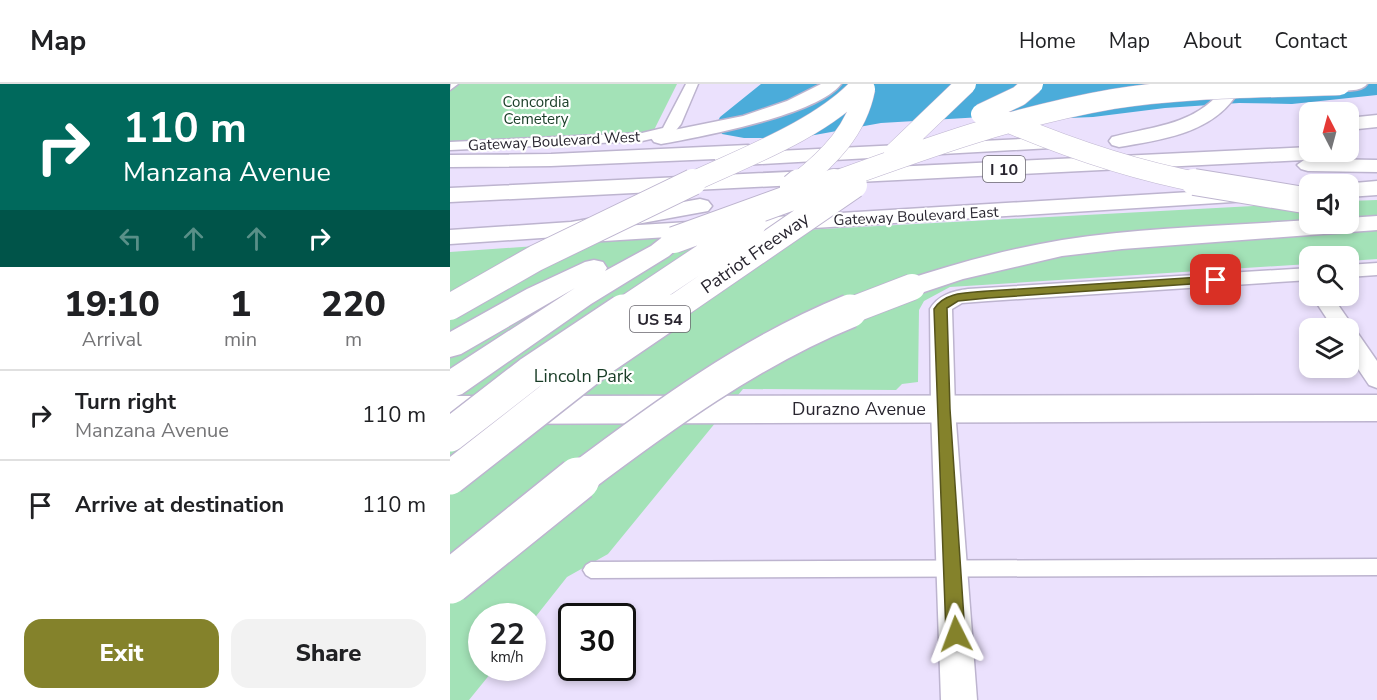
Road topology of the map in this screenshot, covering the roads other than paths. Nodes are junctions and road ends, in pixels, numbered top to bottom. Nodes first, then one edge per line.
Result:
1 (455, 84) edge
2 (692, 84) edge
3 (833, 84) edge
4 (864, 84) edge
5 (940, 84) edge
6 (966, 84) edge
7 (1033, 84) edge
8 (1226, 84) edge
9 (1359, 84) edge
10 (999, 85) edge
11 (450, 88) edge
12 (1377, 121) edge
13 (1359, 123) edge
14 (1377, 131) edge
15 (1359, 132) edge
16 (450, 146) edge
17 (1377, 149) edge
18 (1359, 150) edge
19 (450, 151) edge
20 (1299, 154) edge
21 (450, 161) edge
22 (629, 161) junction
23 (1377, 166) edge
24 (876, 170) junction
25 (450, 173) edge
26 (668, 186) junction
27 (1377, 188) edge
28 (1359, 189) edge
29 (530, 192) junction
30 (1299, 193) edge
31 (450, 195) edge
32 (1299, 199) edge
33 (450, 201) edge
34 (1359, 207) edge
35 (1377, 208) edge
36 (1377, 223) edge
37 (450, 237) edge
38 (674, 240) junction
39 (450, 242) edge
40 (714, 250) junction
41 (1377, 270) edge
42 (1359, 271) edge
43 (1299, 276) edge
44 (450, 307) edge
45 (450, 346) edge
46 (1359, 352) edge
47 (1377, 379) edge
48 (450, 385) edge
49 (1377, 408) edge
50 (943, 409) junction
51 (450, 410) edge
52 (450, 435) edge
53 (450, 478) edge
54 (1377, 567) edge
55 (952, 568) junction
56 (591, 570) dead end
57 (450, 582) edge
58 (959, 700) edge

1 - 11 lane
2 - 16 street, Gateway Boulevard West
3 - 19 main road
4 - 40 main road, bridge
4 - 44 main road, bridge
5 - 32 main road, bridge
5 - 40 main road, Patriot Freeway / US 54, bridge
6 - 24 main road, Patriot Freeway / US 54, bridge
7 - 37 main road, bridge
8 - 22 main road, I 10
9 - 38 main road, bridge
10 - 24 main road, bridge
12 - 13 main road
14 - 15 main road
17 - 18 main road
20 - 26 main road, I 10
21 - 22 main road
22 - 25 main road, I 10
23 - 26 main road
24 - 53 main road, Patriot Freeway / US 54, bridge
26 - 29 main road, I 10
27 - 28 main road
29 - 31 main road, I 10
29 - 33 main road
30 - 39 main road, Gateway Boulevard East
34 - 35 main road
36 - 57 main road, bridge
38 - 45 main road
38 - 48 main road
40 - 52 main road, Patriot Freeway / US 54, bridge
41 - 42 street
43 - 50 street
46 - 47 street
49 - 50 main road, Durazno Avenue
50 - 51 main road, Durazno Avenue
50 - 55 street
54 - 55 lane
55 - 56 lane
55 - 58 street

